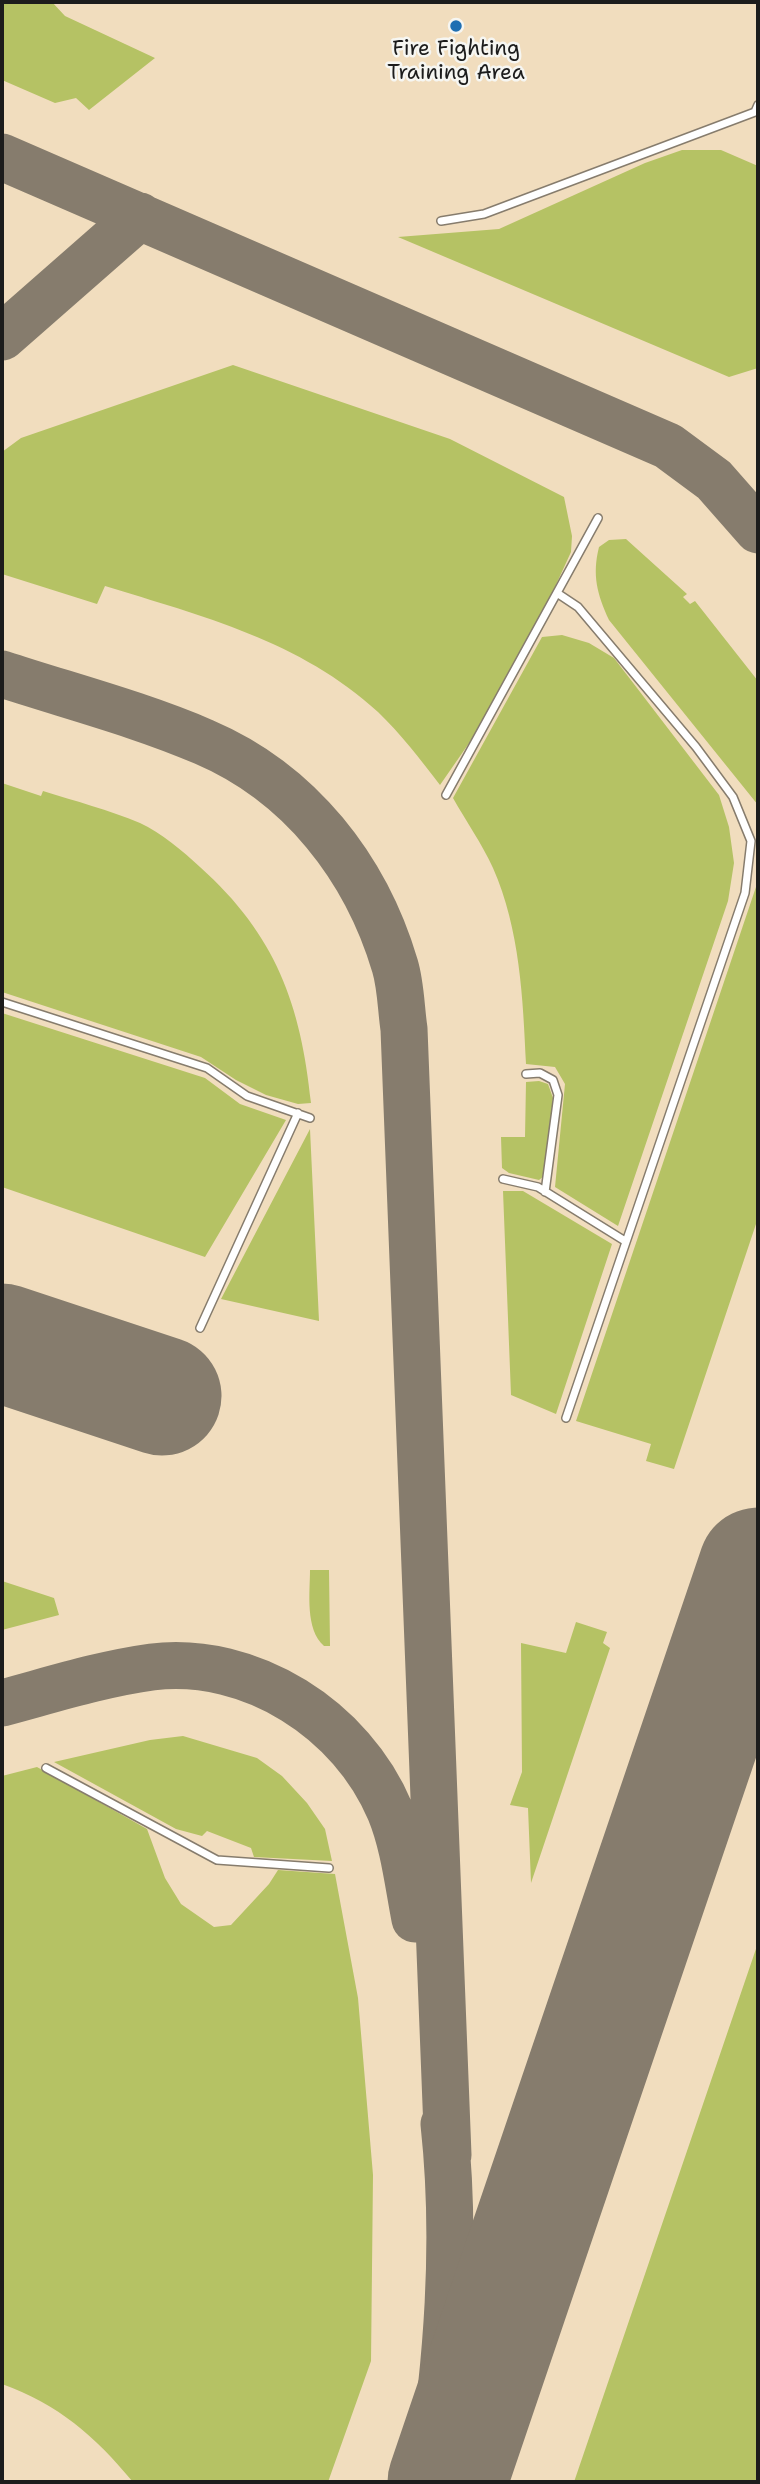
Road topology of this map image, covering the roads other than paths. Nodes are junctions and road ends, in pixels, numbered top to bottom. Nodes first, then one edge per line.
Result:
1 (757, 110) edge
2 (440, 221) dead end
3 (598, 518) dead end
4 (557, 593) junction
5 (446, 795) dead end
6 (2, 1002) edge
7 (526, 1074) dead end
8 (298, 1114) junction
9 (310, 1118) dead end
10 (503, 1179) dead end
11 (545, 1192) junction
12 (625, 1241) junction
13 (200, 1328) dead end
14 (565, 1418) dead end
15 (46, 1768) dead end
16 (329, 1868) dead end

1 - 2 lane
3 - 4 lane
4 - 5 lane
4 - 12 lane
6 - 8 lane
7 - 11 lane
8 - 9 lane
8 - 13 lane
10 - 11 lane
11 - 12 lane
12 - 14 lane
15 - 16 lane

